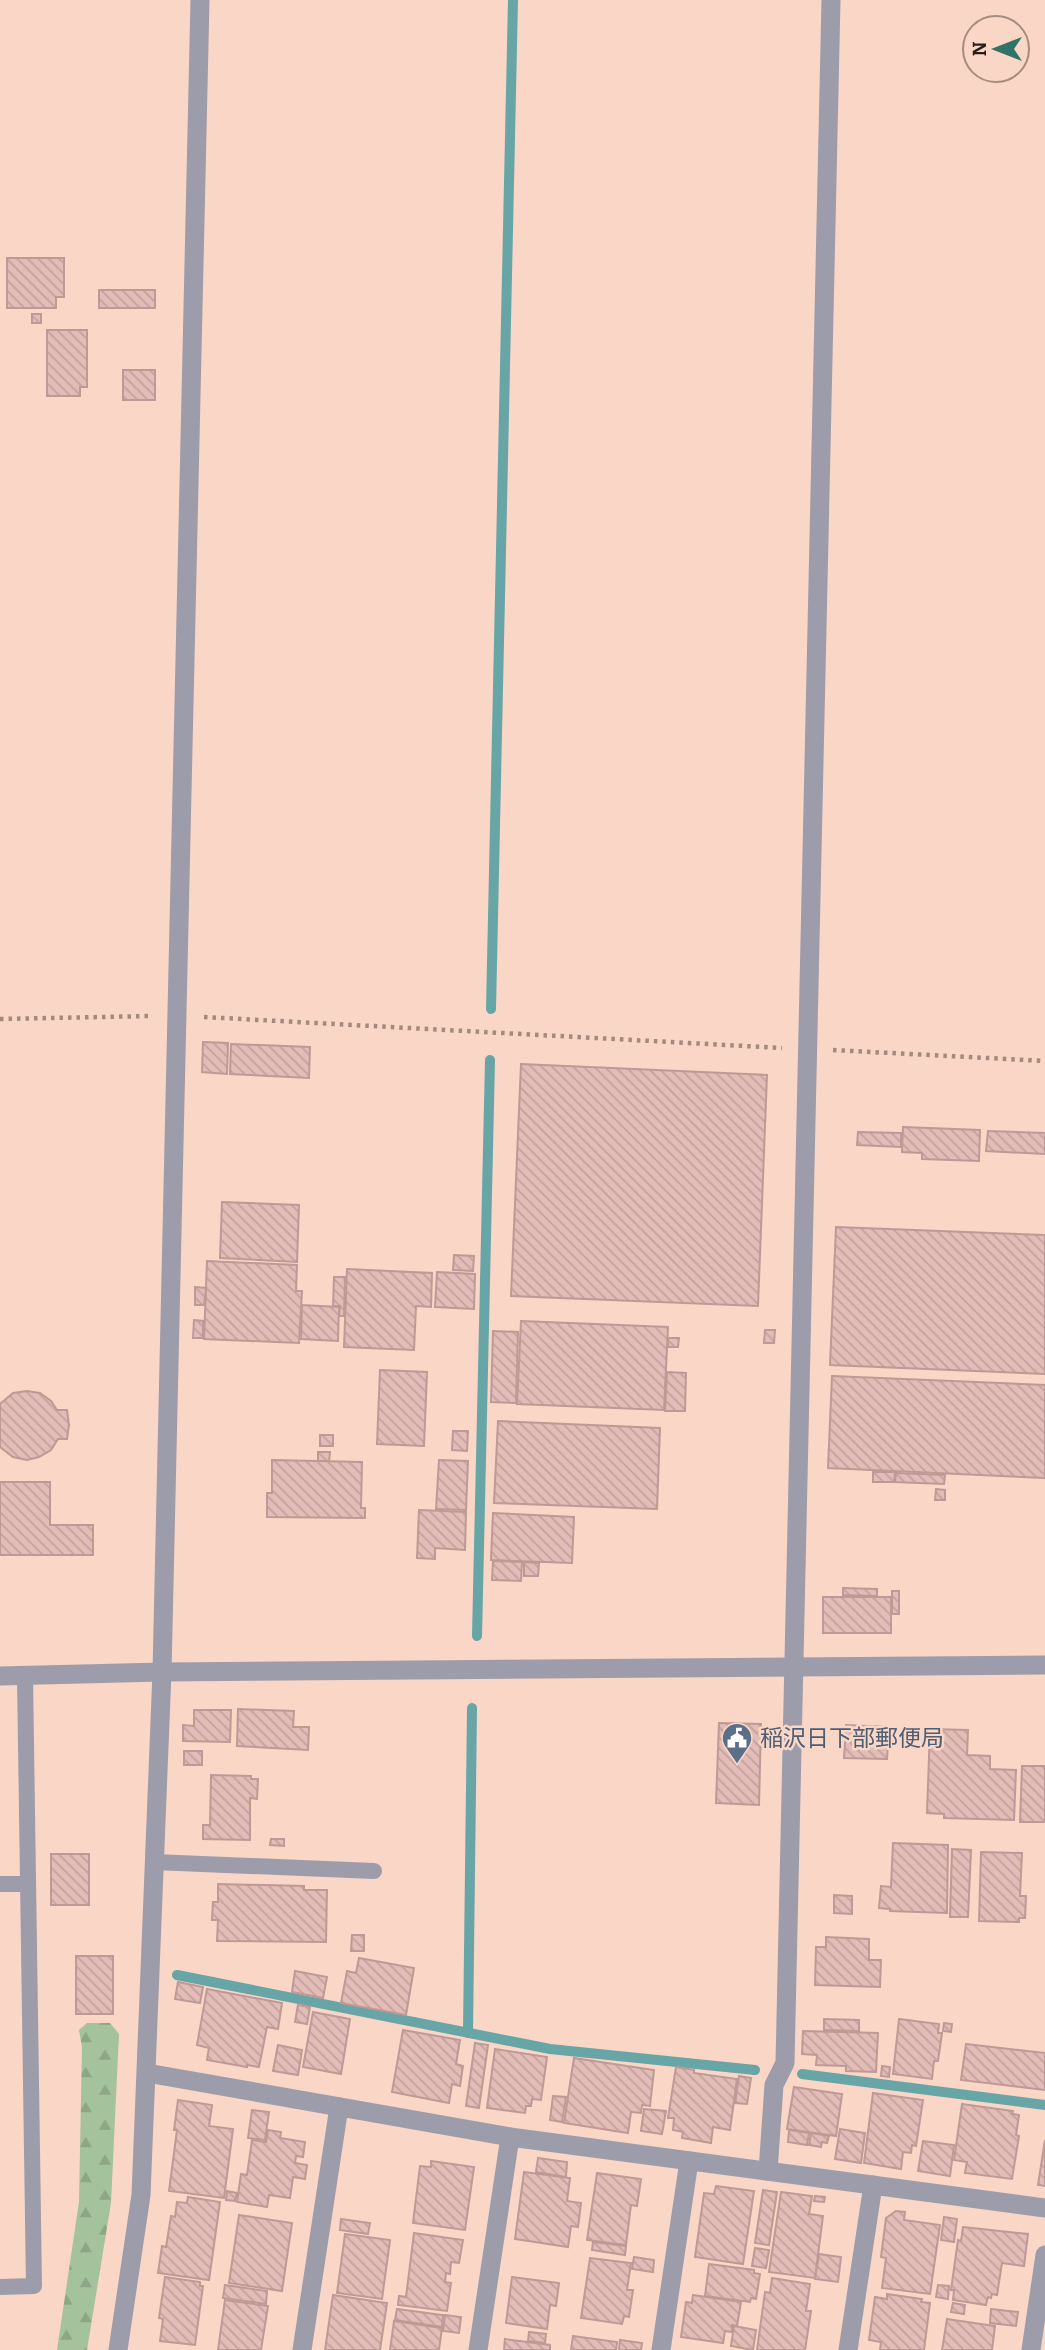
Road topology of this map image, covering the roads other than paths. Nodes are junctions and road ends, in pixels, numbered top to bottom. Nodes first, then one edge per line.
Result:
1 (200, 0) edge
2 (831, 0) edge
3 (1045, 1665) edge
4 (793, 1667) junction
5 (162, 1672) junction
6 (0, 1676) edge
7 (25, 1676) junction
8 (154, 1862) junction
9 (374, 1871) dead end
10 (0, 1884) edge
11 (29, 1884) junction
12 (147, 2073) junction
13 (339, 2107) junction
14 (510, 2137) junction
15 (689, 2161) junction
16 (768, 2171) junction
17 (873, 2185) junction
18 (1045, 2208) edge
19 (1045, 2255) edge
20 (0, 2287) edge
21 (118, 2350) edge
22 (302, 2350) edge
23 (478, 2350) edge
24 (661, 2350) edge
25 (848, 2350) edge
26 (1031, 2350) edge

1 - 5 street
2 - 4 street
3 - 4 street
4 - 5 street
4 - 16 street
5 - 7 street
5 - 8 street
6 - 7 street
7 - 11 lane
8 - 9 lane
8 - 12 street
10 - 11 lane
11 - 20 lane
12 - 13 street
12 - 21 street
13 - 14 street
13 - 22 street
14 - 15 street
14 - 23 street
15 - 16 street
15 - 24 street
16 - 17 street
17 - 18 street
17 - 25 street
19 - 26 street

